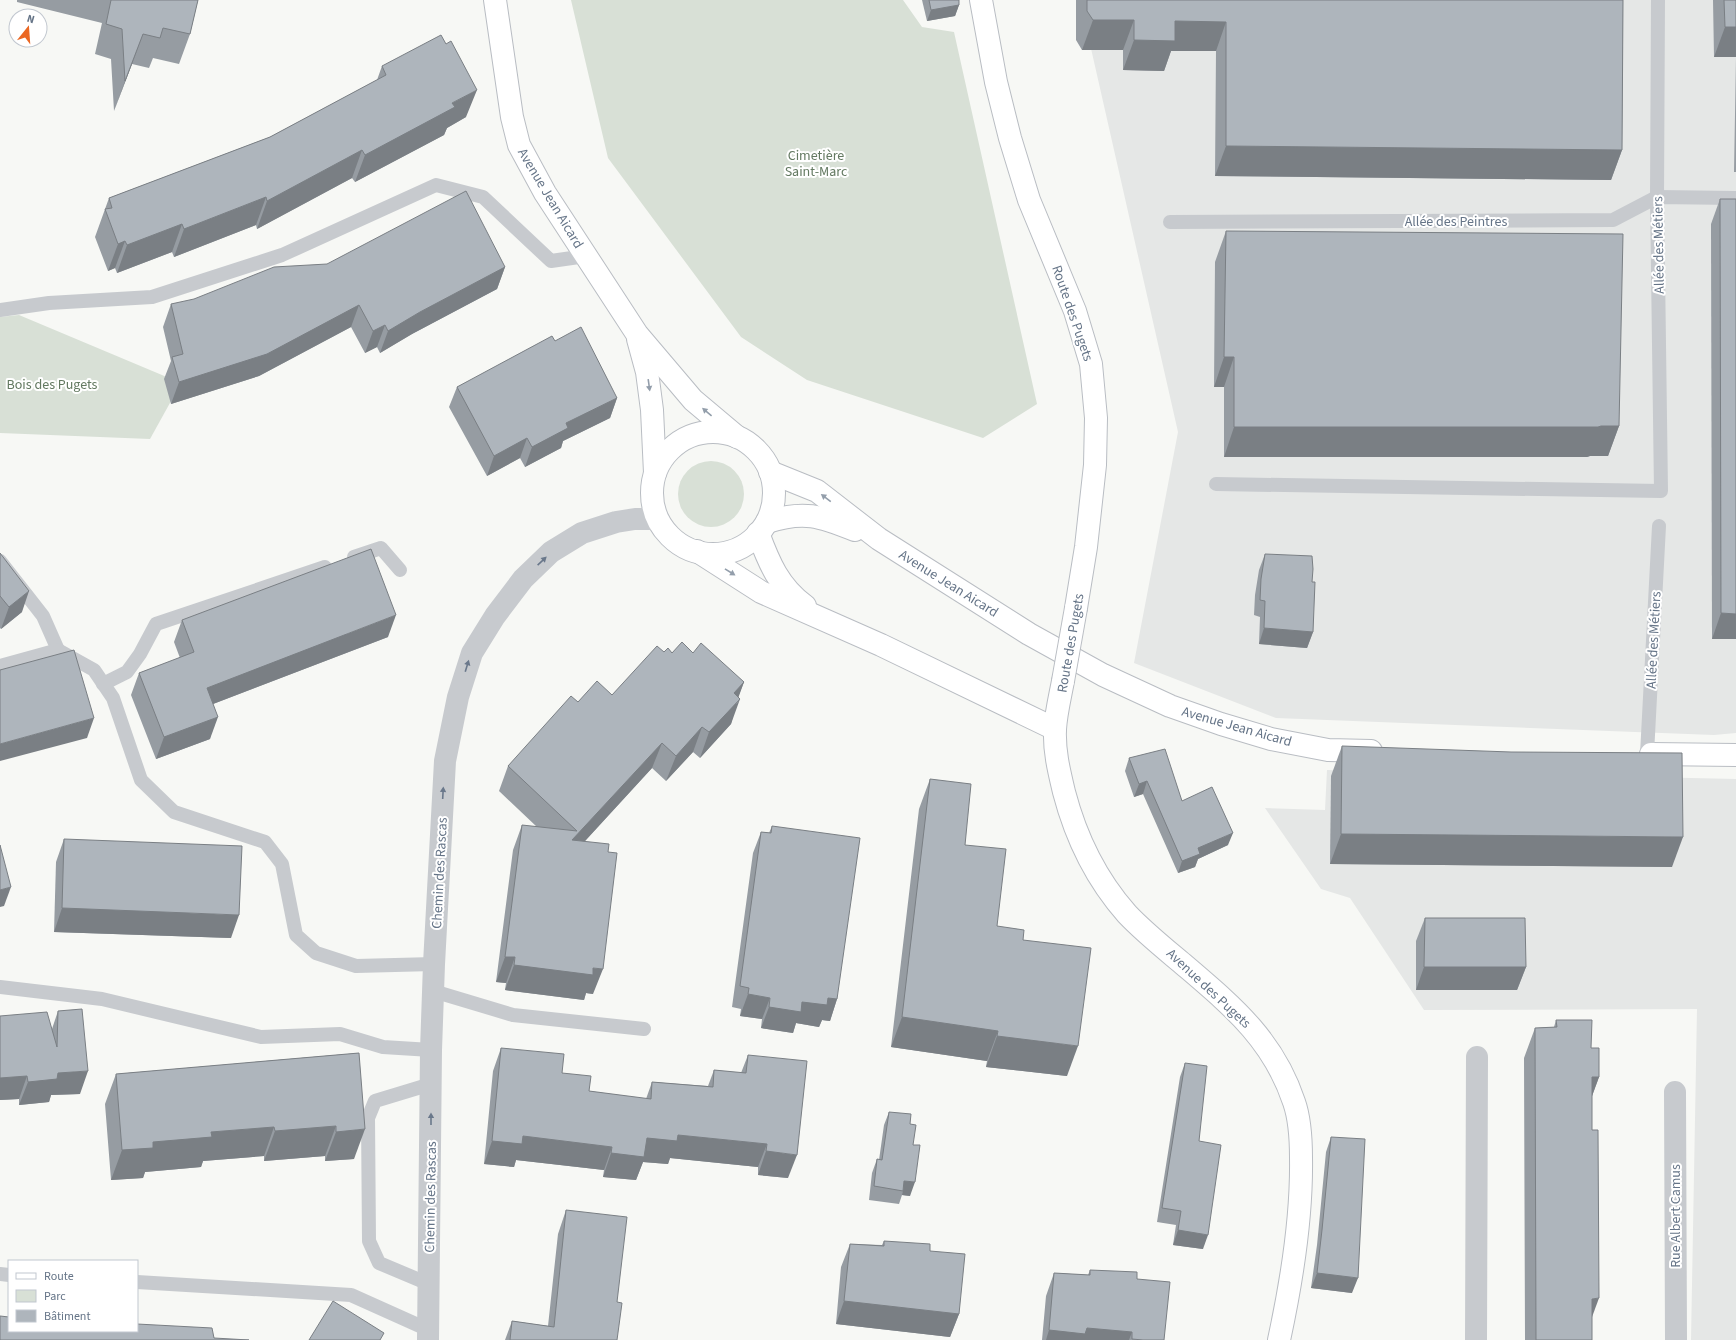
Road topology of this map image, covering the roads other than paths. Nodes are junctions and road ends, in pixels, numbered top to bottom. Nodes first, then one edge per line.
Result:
1 (495, 0) edge
2 (981, 0) edge
3 (1658, 0) edge
4 (1657, 197) junction
5 (1736, 198) edge
6 (1170, 222) dead end
7 (586, 256) junction
8 (0, 310) edge
9 (637, 334) junction
10 (737, 437) junction
11 (770, 472) junction
12 (655, 473) junction
13 (1216, 484) dead end
14 (657, 519) junction
15 (1659, 526) dead end
16 (762, 527) junction
17 (879, 539) junction
18 (697, 551) junction
19 (0, 562) edge
20 (400, 570) dead end
21 (823, 619) junction
22 (58, 650) junction
23 (0, 666) edge
24 (103, 684) junction
25 (1055, 729) junction
26 (1389, 752) edge
27 (1624, 754) edge
28 (1647, 754) junction
29 (1736, 755) edge
30 (434, 964) junction
31 (0, 987) edge
32 (433, 991) junction
33 (644, 1029) dead end
34 (431, 1050) junction
35 (1477, 1057) dead end
36 (431, 1084) junction
37 (1675, 1092) dead end
38 (138, 1282) edge
39 (429, 1284) junction
40 (429, 1335) edge
41 (1279, 1340) edge
42 (1476, 1340) edge
43 (1676, 1340) edge

1 - 7 street, Avenue Jean Aicard
2 - 25 street, Route des Pugets, bridge
3 - 4 lane, Allée des Métiers
4 - 5 lane, Allée des Peintres
4 - 6 lane, Allée des Peintres
4 - 13 lane, Allée des Métiers
7 - 8 lane
7 - 9 street, Avenue Jean Aicard
10 -> 9 street, Avenue Jean Aicard
9 -> 12 street, Avenue Jean Aicard
10 - 11 street
10 - 12 street
11 - 16 street
17 -> 11 street, Avenue Jean Aicard
12 - 14 street
14 - 18 street
30 -> 14 street, Chemin des Rascas
15 - 28 lane, Allée des Métiers
16 - 17 street, Avenue Jean Aicard
16 - 18 street
16 - 21 street
17 - 26 street, Avenue Jean Aicard
18 -> 21 street
19 - 22 lane
20 - 24 lane
21 - 25 street
22 - 23 lane
22 - 24 lane
24 - 30 lane
25 - 41 street, Avenue des Pugets
27 - 28 street
28 - 29 street
30 - 32 street, Chemin des Rascas
31 - 34 lane
32 - 33 lane
32 - 34 street, Chemin des Rascas
34 - 36 street, Chemin des Rascas
35 - 42 street
39 -> 36 street, Chemin des Rascas
36 - 39 lane
37 - 43 street, Rue Albert Camus
38 - 40 lane
39 - 40 street, Chemin des Rascas

